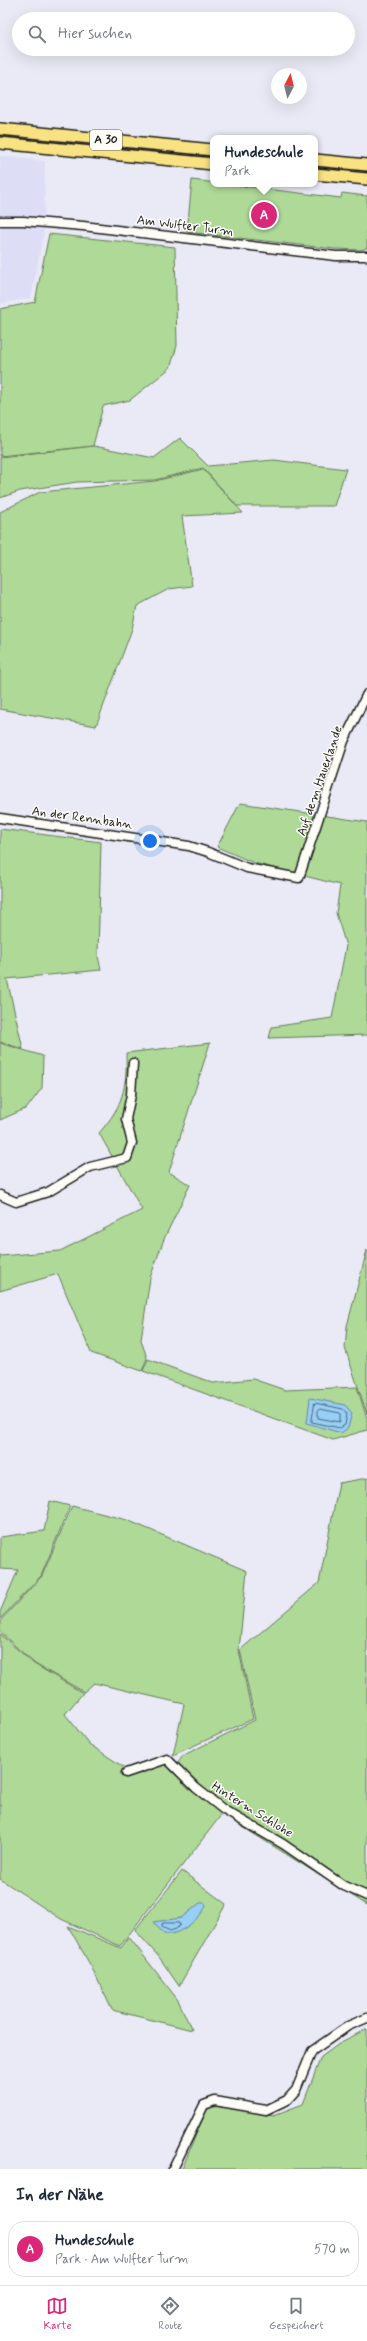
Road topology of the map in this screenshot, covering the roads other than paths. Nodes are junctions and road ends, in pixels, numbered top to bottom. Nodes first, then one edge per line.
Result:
1 (0, 129) edge
2 (0, 143) edge
3 (210, 150) edge
4 (318, 160) edge
5 (210, 164) edge
6 (367, 165) edge
7 (318, 174) edge
8 (367, 179) edge
9 (0, 221) edge
10 (367, 256) edge
11 (367, 694) edge
12 (0, 818) edge
13 (299, 878) joint
14 (133, 1063) dead end
15 (0, 1195) edge
16 (126, 1773) dead end
17 (367, 1896) edge
18 (367, 2018) edge
19 (173, 2169) edge

1 - 3 highway, A 30
2 - 5 highway, A 30
4 - 6 highway
7 - 8 highway
9 - 10 street, Am Wulfter Turm
11 - 13 street, Auf dem Hauerlande
12 - 13 street, An der Rennbahn
14 - 15 street
16 - 17 street, Hinterm Schlohe
18 - 19 street

